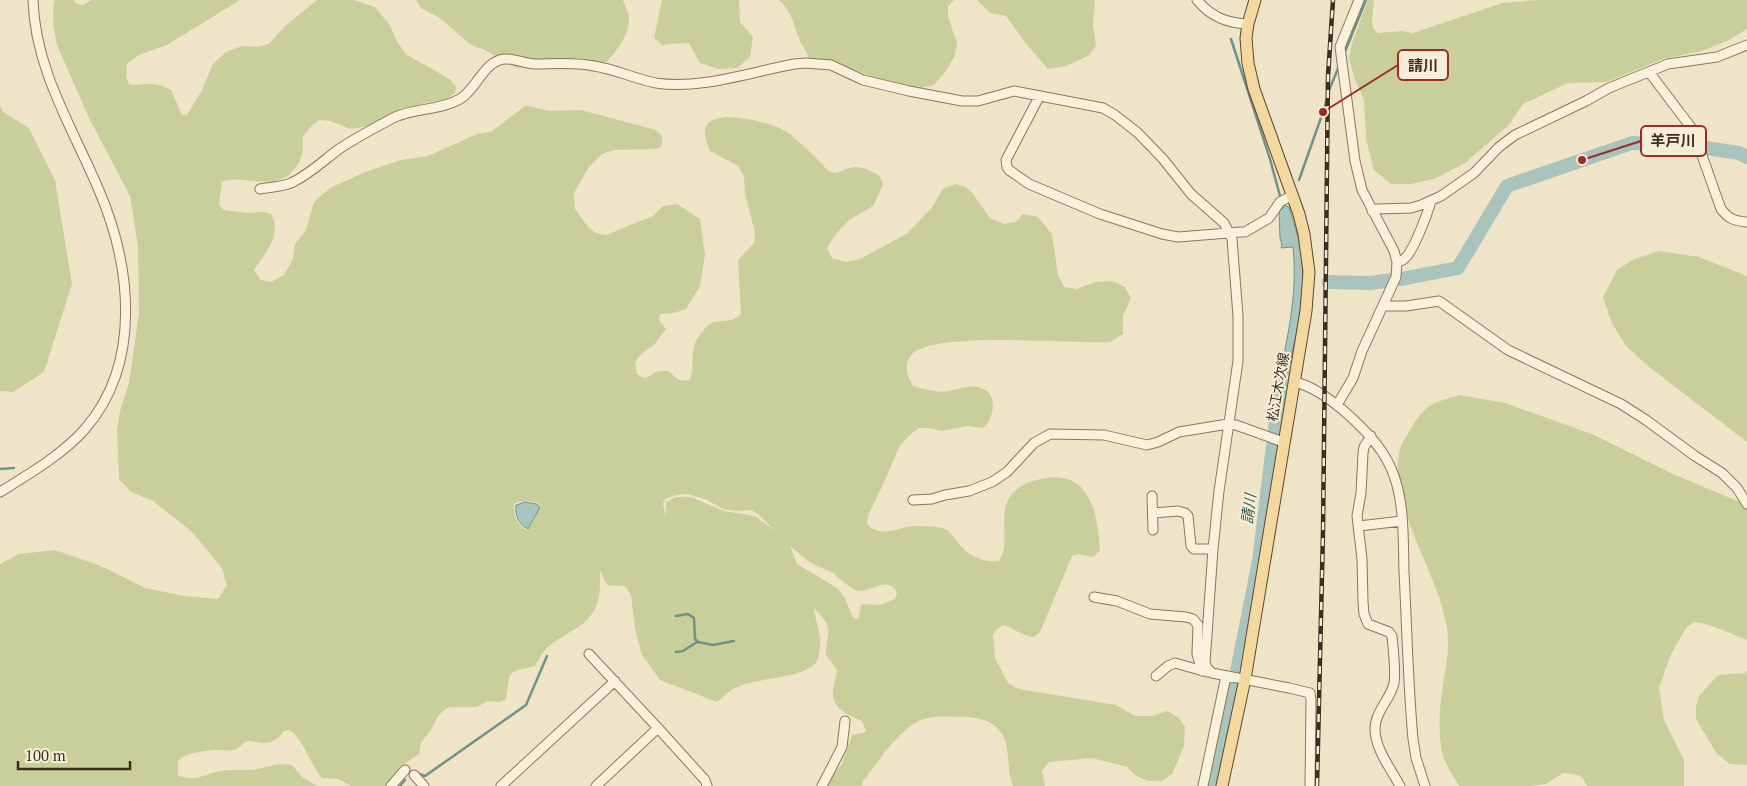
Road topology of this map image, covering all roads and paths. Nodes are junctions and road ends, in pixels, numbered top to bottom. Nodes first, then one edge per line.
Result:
1 (33, 0) edge
2 (1197, 0) edge
3 (1255, 0) edge
4 (1359, 0) edge
5 (1248, 24) junction
6 (1747, 45) edge
7 (1649, 72) junction
8 (1039, 97) junction
9 (260, 189) dead end
10 (1292, 196) junction
11 (1431, 201) junction
12 (1372, 211) junction
13 (1747, 222) edge
14 (1229, 232) junction
15 (1397, 262) junction
16 (1384, 306) junction
17 (1294, 382) junction
18 (1337, 405) junction
19 (1228, 424) junction
20 (1371, 436) junction
21 (1280, 441) junction
22 (0, 492) edge
23 (1152, 496) dead end
24 (913, 500) dead end
25 (1747, 504) edge
26 (1153, 513) junction
27 (1402, 521) junction
28 (1359, 526) junction
29 (1153, 530) dead end
30 (1213, 549) junction
31 (1094, 597) dead end
32 (589, 654) dead end
33 (1207, 672) junction
34 (1156, 676) dead end
35 (1226, 676) junction
36 (1245, 679) junction
37 (615, 681) junction
38 (845, 721) dead end
39 (658, 728) junction
40 (405, 770) dead end
41 (414, 775) dead end
42 (391, 786) edge
43 (424, 786) edge
44 (500, 786) edge
45 (596, 786) edge
46 (707, 786) edge
47 (822, 786) edge
48 (1203, 786) edge
49 (1222, 786) edge
50 (1310, 786) edge
51 (1400, 786) edge
52 (1425, 786) edge

1 - 22 street
2 - 5 street
3 - 5 main road, 松江木次線
4 - 12 street
5 - 10 main road, 松江木次線
6 - 7 street
7 - 11 street
7 - 13 street
8 - 9 street
8 - 14 street
8 - 14 street
10 - 14 street
10 - 17 main road, 松江木次線
11 - 12 street
11 - 15 street
12 - 15 street
14 - 19 street
15 - 16 street
16 - 18 street
16 - 25 street
17 - 18 street
17 - 21 main road, 松江木次線
18 - 20 street
19 - 21 street
19 - 24 street
19 - 30 street
20 - 27 street
20 - 28 street
21 - 36 main road, 松江木次線
23 - 26 street
26 - 29 street
26 - 30 street
27 - 28 street
27 - 52 street
28 - 51 street
30 - 33 street
31 - 33 street
32 - 37 street
33 - 34 street
33 - 35 street
35 - 36 street
35 - 48 street
36 - 49 main road, 松江木次線
36 - 50 street
37 - 39 street
37 - 44 street
38 - 47 street
39 - 45 street
39 - 46 street
40 - 42 street
41 - 43 street

